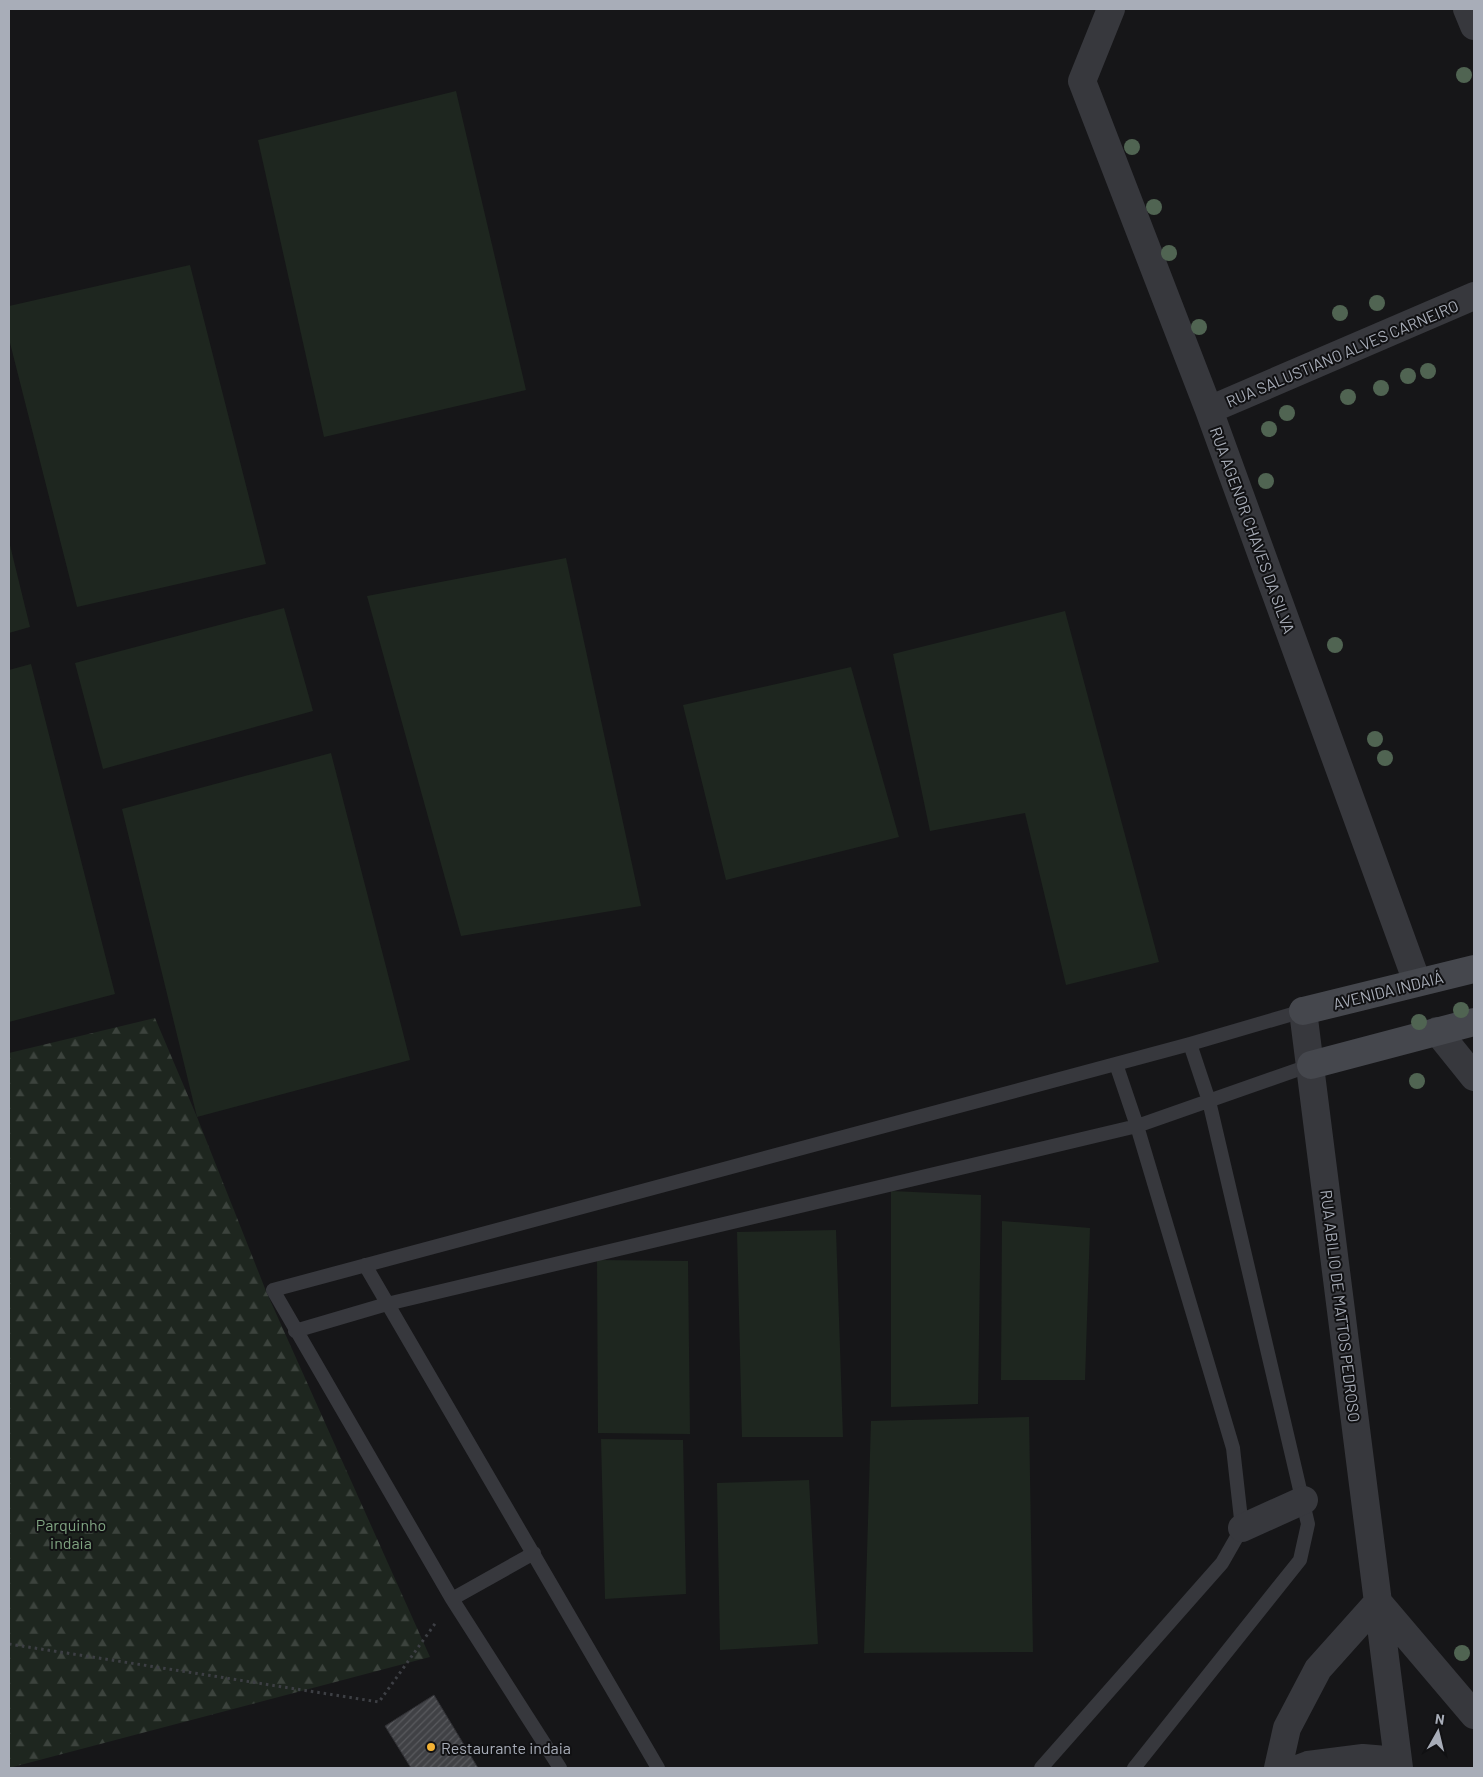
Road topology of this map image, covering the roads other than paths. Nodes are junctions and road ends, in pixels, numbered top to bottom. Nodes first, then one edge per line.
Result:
1 (1111, 9) edge
2 (1467, 9) edge
3 (1474, 26) edge
4 (1474, 296) edge
5 (1209, 410) junction
6 (1474, 968) edge
7 (1417, 982) junction
8 (1303, 1011) junction
9 (1474, 1022) edge
10 (1437, 1030) junction
11 (1190, 1044) junction
12 (1116, 1064) junction
13 (1311, 1065) junction
14 (1474, 1077) edge
15 (1209, 1102) junction
16 (1137, 1126) junction
17 (365, 1266) junction
18 (387, 1304) junction
19 (295, 1331) junction
20 (1304, 1500) junction
21 (1242, 1528) junction
22 (534, 1553) junction
23 (452, 1599) junction
24 (1378, 1602) junction
25 (1474, 1715) edge
26 (1399, 1765) edge
27 (560, 1768) edge
28 (658, 1768) edge
29 (1041, 1768) edge
30 (1134, 1768) edge
31 (1278, 1768) edge
32 (1300, 1768) edge

1 - 5 street, RUA AGENOR CHAVES DA SILVA
2 - 3 street
4 - 5 street, RUA SALUSTIANO ALVES CARNEIRO
5 - 7 street, RUA AGENOR CHAVES DA SILVA
6 - 7 street, AVENIDA INDAIÁ
7 - 8 street, AVENIDA INDAIÁ
8 - 11 lane
8 - 13 street, RUA ABILIO DE MATTOS PEDROSO
9 - 10 street
10 - 13 street
10 - 14 street
11 - 12 lane
11 - 15 lane
12 - 16 lane
12 - 17 lane
13 - 15 lane
13 - 24 street, RUA ABILIO DE MATTOS PEDROSO
15 - 16 lane
15 - 20 lane
16 - 18 lane
16 - 21 lane
17 - 18 lane
17 - 19 lane
18 - 19 lane
18 - 22 lane
19 - 23 lane
20 - 21 street
20 - 30 lane
21 - 29 lane
22 - 23 lane
22 - 28 lane
23 - 27 lane
24 - 25 street
24 - 26 street, RUA ABILIO DE MATTOS PEDROSO
24 - 31 street
26 - 32 street

